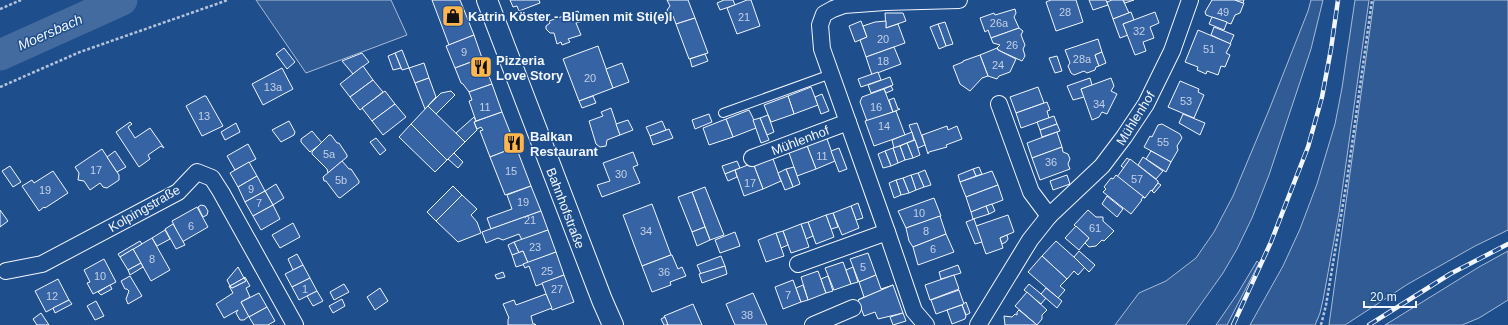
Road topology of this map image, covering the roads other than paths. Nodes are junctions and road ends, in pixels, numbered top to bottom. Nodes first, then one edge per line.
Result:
1 (487, 0) edge
2 (958, 0) edge
3 (1190, 0) edge
4 (831, 74) junction
5 (999, 104) dead end
6 (723, 113) dead end
7 (848, 122) junction
8 (752, 158) dead end
9 (1049, 216) junction
10 (887, 232) junction
11 (798, 264) dead end
12 (6, 271) dead end
13 (853, 308) dead end
14 (295, 325) edge
15 (613, 325) edge
16 (813, 325) edge
17 (926, 325) edge
18 (978, 325) edge

1 - 15 street, Bahnhofstraße
2 - 4 street
3 - 9 street, Mühlenhof
4 - 6 lane
4 - 7 street
5 - 9 street
7 - 8 street, Mühlenhof
7 - 10 street
9 - 18 street, Mühlenhof
10 - 11 street
10 - 17 street
12 - 14 street, Kolpingstraße
13 - 16 street

